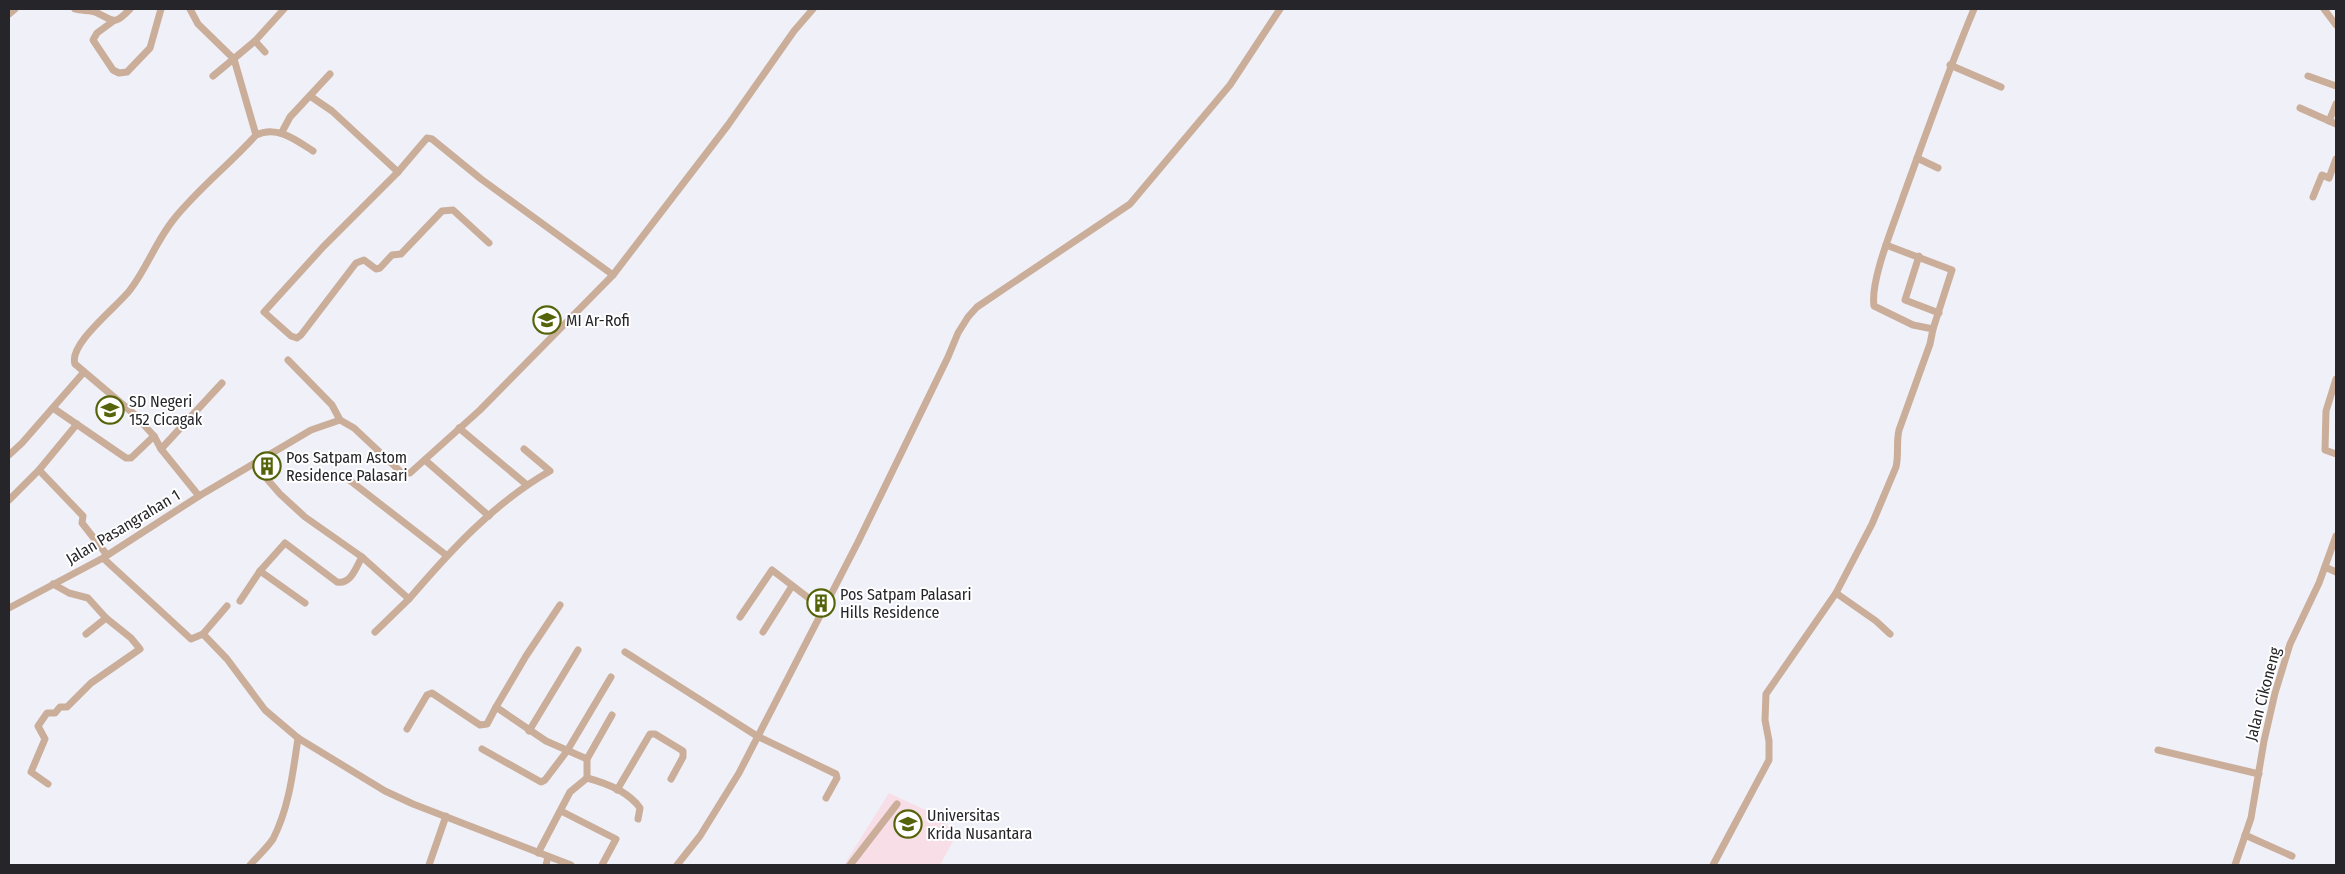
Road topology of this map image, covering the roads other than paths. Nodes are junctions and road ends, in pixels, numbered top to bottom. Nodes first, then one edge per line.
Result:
1 (14, 9) edge
2 (74, 9) edge
3 (130, 9) edge
4 (161, 9) edge
5 (190, 9) edge
6 (284, 9) edge
7 (813, 9) edge
8 (1280, 9) edge
9 (1974, 9) edge
10 (2324, 9) edge
11 (9, 14) edge
12 (112, 22) junction
13 (2336, 25) edge
14 (255, 40) junction
15 (265, 52) dead end
16 (234, 59) junction
17 (1950, 65) junction
18 (330, 74) dead end
19 (213, 76) dead end
20 (2308, 76) dead end
21 (2336, 86) edge
22 (2001, 87) dead end
23 (310, 96) junction
24 (2336, 104) edge
25 (2300, 108) dead end
26 (2329, 121) junction
27 (2336, 124) edge
28 (282, 132) junction
29 (256, 135) junction
30 (313, 152) dead end
31 (1917, 158) junction
32 (2336, 159) edge
33 (1938, 168) dead end
34 (398, 172) junction
35 (2313, 197) dead end
36 (489, 243) dead end
37 (1886, 244) junction
38 (1919, 256) junction
39 (613, 276) junction
40 (1939, 313) junction
41 (1933, 329) junction
42 (288, 360) dead end
43 (84, 372) junction
44 (2336, 379) edge
45 (222, 383) dead end
46 (53, 408) junction
47 (340, 420) junction
48 (76, 424) junction
49 (459, 428) junction
50 (154, 436) junction
51 (161, 449) junction
52 (524, 449) dead end
53 (2336, 454) edge
54 (9, 455) edge
55 (425, 460) junction
56 (254, 464) junction
57 (39, 470) junction
58 (348, 479) dead end
59 (526, 485) junction
60 (199, 496) junction
61 (9, 500) edge
62 (489, 516) junction
63 (2336, 536) edge
64 (446, 555) junction
65 (105, 556) junction
66 (362, 557) junction
67 (2325, 567) junction
68 (260, 571) junction
69 (2336, 572) edge
70 (52, 584) junction
71 (792, 586) junction
72 (1836, 593) junction
73 (409, 599) junction
74 (240, 601) dead end
75 (305, 603) dead end
76 (227, 606) dead end
77 (560, 606) dead end
78 (9, 608) edge
79 (823, 609) junction
80 (740, 617) dead end
81 (106, 618) junction
82 (375, 632) dead end
83 (763, 632) dead end
84 (86, 634) dead end
85 (202, 634) junction
86 (1890, 634) dead end
87 (578, 650) dead end
88 (625, 652) dead end
89 (611, 677) dead end
90 (496, 707) junction
91 (612, 715) dead end
92 (407, 729) dead end
93 (530, 731) junction
94 (757, 736) junction
95 (298, 738) junction
96 (482, 749) dead end
97 (2158, 750) dead end
98 (567, 751) junction
99 (588, 759) junction
100 (2259, 774) junction
101 (588, 778) junction
102 (671, 779) dead end
103 (48, 784) dead end
104 (616, 790) junction
105 (826, 798) dead end
106 (897, 804) dead end
107 (561, 811) junction
108 (446, 816) junction
109 (638, 819) dead end
110 (2245, 834) junction
111 (538, 853) junction
112 (548, 856) junction
113 (2292, 856) dead end
114 (250, 865) edge
115 (429, 865) edge
116 (546, 865) edge
117 (571, 865) edge
118 (602, 865) edge
119 (677, 865) edge
120 (850, 865) edge
121 (1713, 865) edge
122 (2235, 865) edge

1 - 11 street
2 - 12 street
3 - 12 street
4 - 12 street
5 - 16 street
6 - 14 street
7 - 39 street
8 - 79 street
9 - 17 street
10 - 13 street
14 - 15 street
14 - 16 street
16 - 19 street
16 - 29 street
17 - 22 street
17 - 31 street
18 - 23 street
20 - 21 street
23 - 28 street
23 - 34 street
24 - 26 street
25 - 26 street
26 - 27 street
28 - 29 street
28 - 30 street
29 - 43 street
31 - 33 street
31 - 37 street
32 - 35 street
34 - 36 street
34 - 39 street
37 - 38 street
37 - 41 street
38 - 40 street
38 - 40 street
39 - 49 street
40 - 41 street
41 - 72 street
42 - 47 street
43 - 46 street
43 - 50 street, Jalan Pasangrahan 1
44 - 53 street
45 - 51 street
46 - 48 street
46 - 54 street
47 - 55 street
47 - 56 street
48 - 50 street
48 - 57 street
49 - 55 street
49 - 59 street
50 - 51 street, Jalan Pasangrahan 1
51 - 60 street, Jalan Pasangrahan 1
52 - 59 street
55 - 62 street
56 - 60 street
56 - 66 street
57 - 61 street
57 - 65 street
58 - 64 street
59 - 62 street
60 - 65 street, Jalan Pasangrahan 1
62 - 64 street
63 - 67 street, Jalan Cikoneng
64 - 73 street
65 - 70 street, Jalan Pasangrahan 1
65 - 85 street
66 - 68 street
66 - 73 street
67 - 69 street
67 - 100 street, Jalan Cikoneng
68 - 74 street
68 - 75 street
70 - 78 street, Jalan Pasangrahan 1
70 - 81 street
71 - 79 street
71 - 80 street
71 - 83 street
72 - 86 street
72 - 121 street
73 - 82 street
76 - 85 street
77 - 90 street
79 - 94 street
81 - 84 street
81 - 103 street
85 - 95 street
87 - 93 street
88 - 94 street
89 - 98 street
90 - 92 street
90 - 93 street
91 - 99 street
93 - 98 street
94 - 105 street
94 - 119 street
95 - 108 street
95 - 114 street
96 - 98 street
97 - 100 street
98 - 99 street
99 - 101 street
100 - 110 street, Jalan Cikoneng
101 - 104 street
101 - 107 street
102 - 104 street
104 - 109 street
106 - 120 street
107 - 111 street
107 - 118 street
108 - 111 street
108 - 115 street
110 - 113 street
110 - 122 street, Jalan Cikoneng
111 - 112 street
112 - 116 street
112 - 117 street

